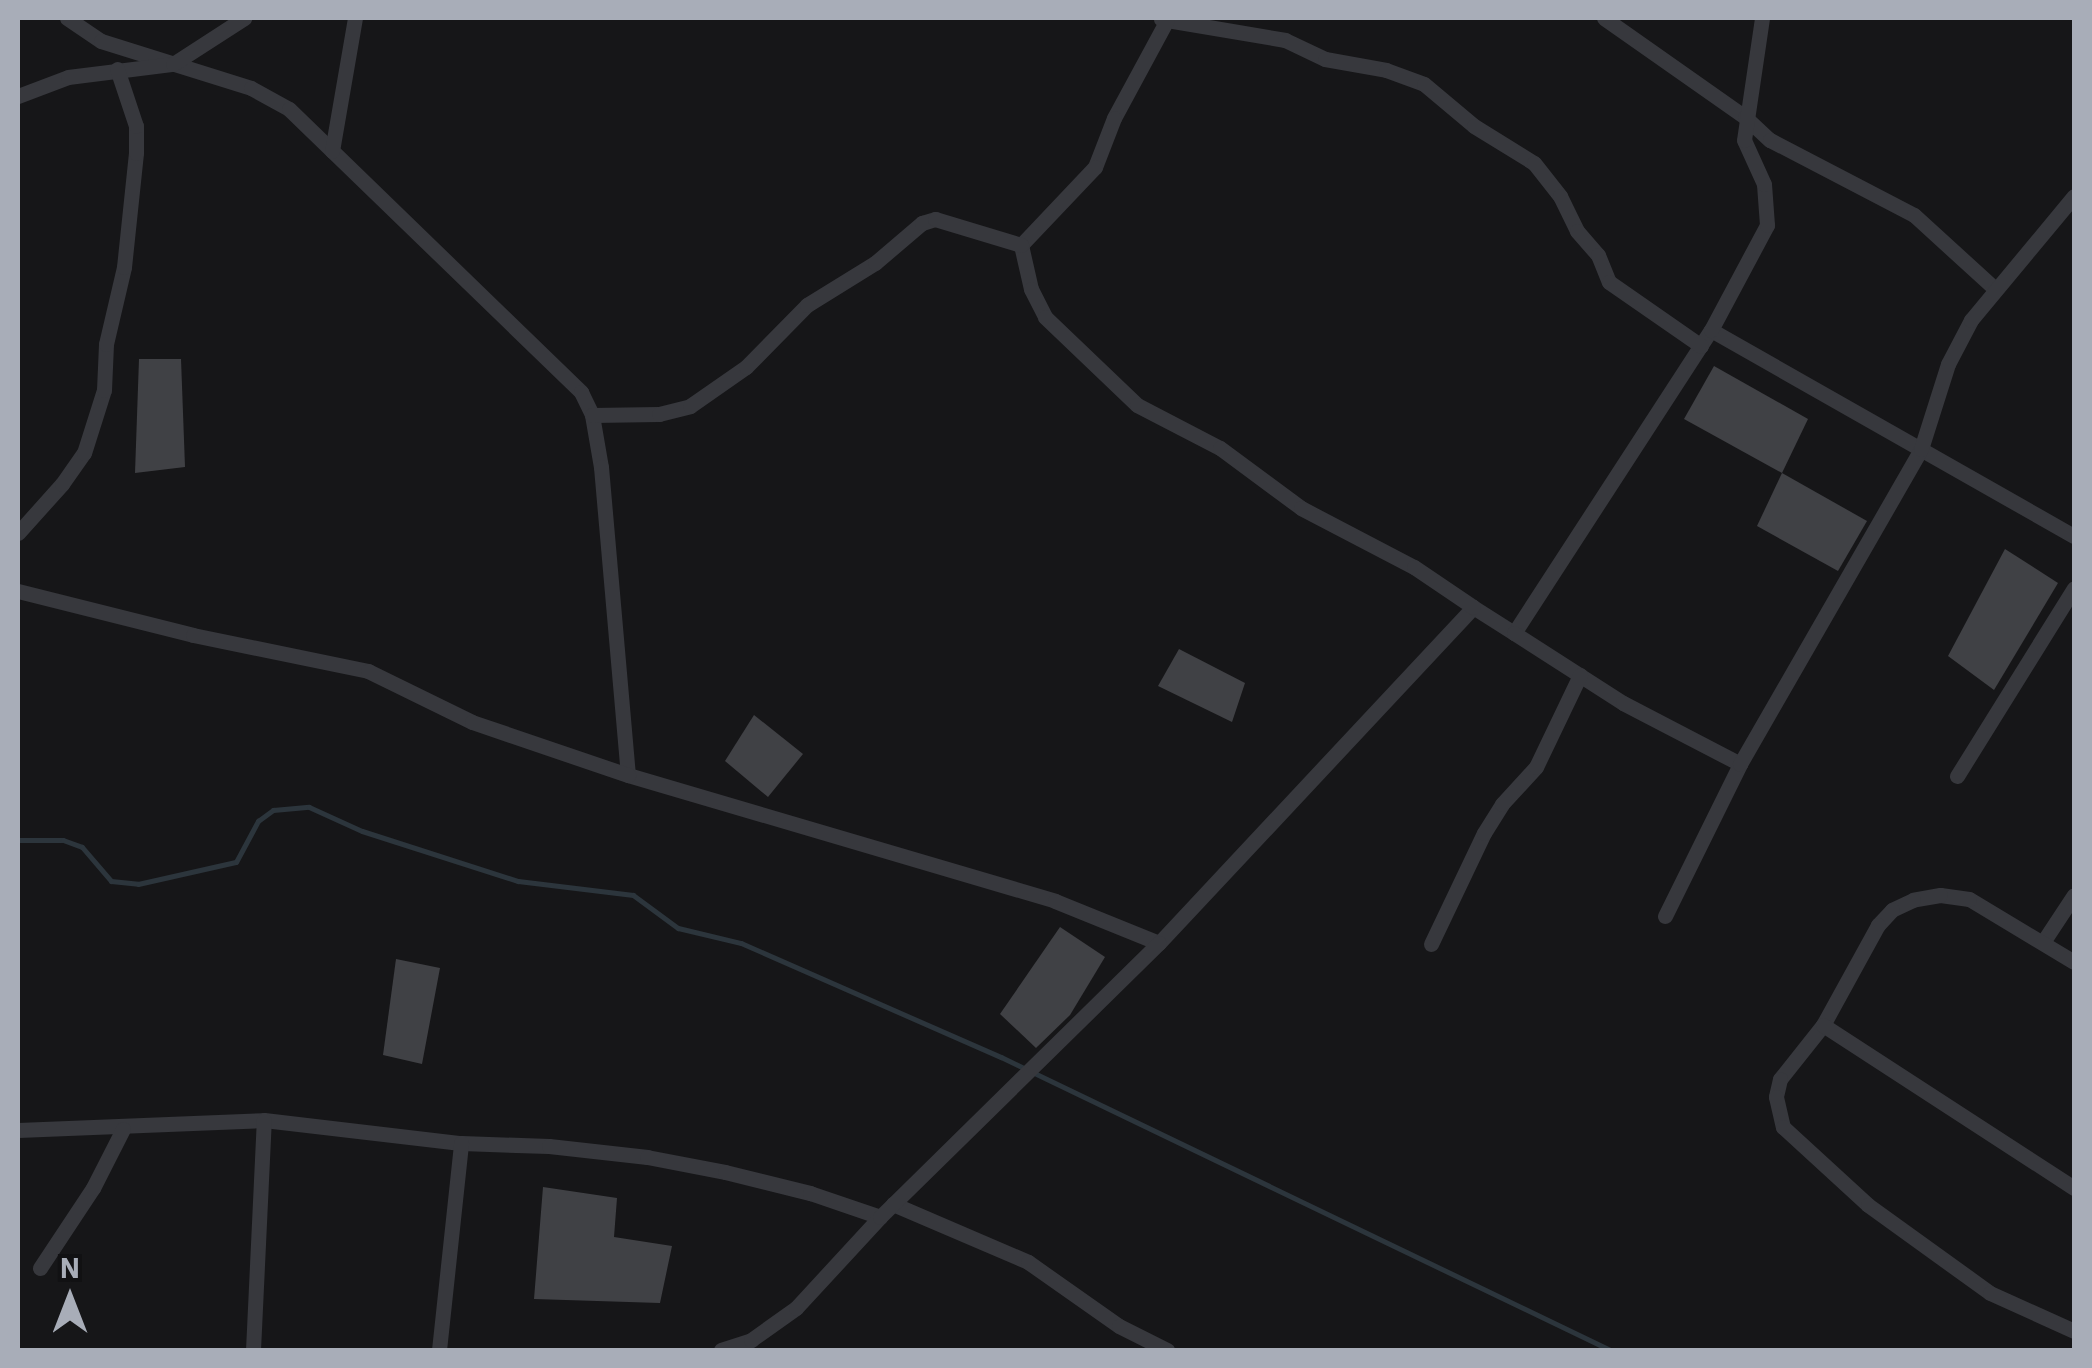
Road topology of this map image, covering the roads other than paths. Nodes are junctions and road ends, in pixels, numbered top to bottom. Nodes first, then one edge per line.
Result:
1 (67, 18) edge
2 (244, 18) edge
3 (356, 18) edge
4 (1604, 18) edge
5 (1764, 18) edge
6 (1162, 19) edge
7 (173, 64) junction
8 (118, 69) junction
9 (18, 96) edge
10 (1745, 116) junction
11 (332, 151) junction
12 (2074, 196) edge
13 (1021, 245) junction
14 (1994, 288) junction
15 (1711, 330) junction
16 (1700, 346) junction
17 (592, 415) junction
18 (1921, 449) junction
19 (18, 534) edge
20 (2074, 536) edge
21 (2074, 588) edge
22 (18, 591) edge
23 (1473, 606) junction
24 (1514, 633) junction
25 (1580, 675) junction
26 (1740, 764) junction
27 (628, 775) junction
28 (1957, 776) dead end
29 (2074, 895) edge
30 (1665, 916) dead end
31 (2043, 942) junction
32 (1159, 943) junction
33 (1431, 944) dead end
34 (2074, 962) edge
35 (1823, 1024) junction
36 (264, 1120) junction
37 (123, 1129) junction
38 (18, 1130) edge
39 (461, 1143) junction
40 (2074, 1188) edge
41 (894, 1204) junction
42 (880, 1217) junction
43 (40, 1268) dead end
44 (2074, 1331) edge
45 (753, 1346) edge
46 (253, 1350) edge
47 (438, 1350) edge
48 (721, 1350) edge
49 (1167, 1350) edge

1 - 7 street
2 - 7 street
3 - 11 street
4 - 10 street
5 - 10 street
6 - 13 street
6 - 16 street
7 - 8 street
7 - 11 street
8 - 9 street
8 - 19 street
10 - 14 street
10 - 15 street
11 - 17 street
12 - 14 street
13 - 17 street
13 - 23 street
14 - 18 street
15 - 16 street
15 - 18 street
16 - 24 street
17 - 27 street
18 - 20 street
18 - 26 street
21 - 28 street
22 - 27 street
23 - 24 street
23 - 32 street
24 - 25 street
25 - 26 street
25 - 33 street
26 - 30 street
27 - 32 street
29 - 31 street
31 - 34 street
31 - 35 street
32 - 41 street
35 - 40 street
35 - 44 street
36 - 37 street
36 - 39 street
36 - 46 street
37 - 38 street
37 - 43 street
39 - 42 street
39 - 47 street
41 - 42 street
41 - 49 street
42 - 45 street
45 - 48 street

